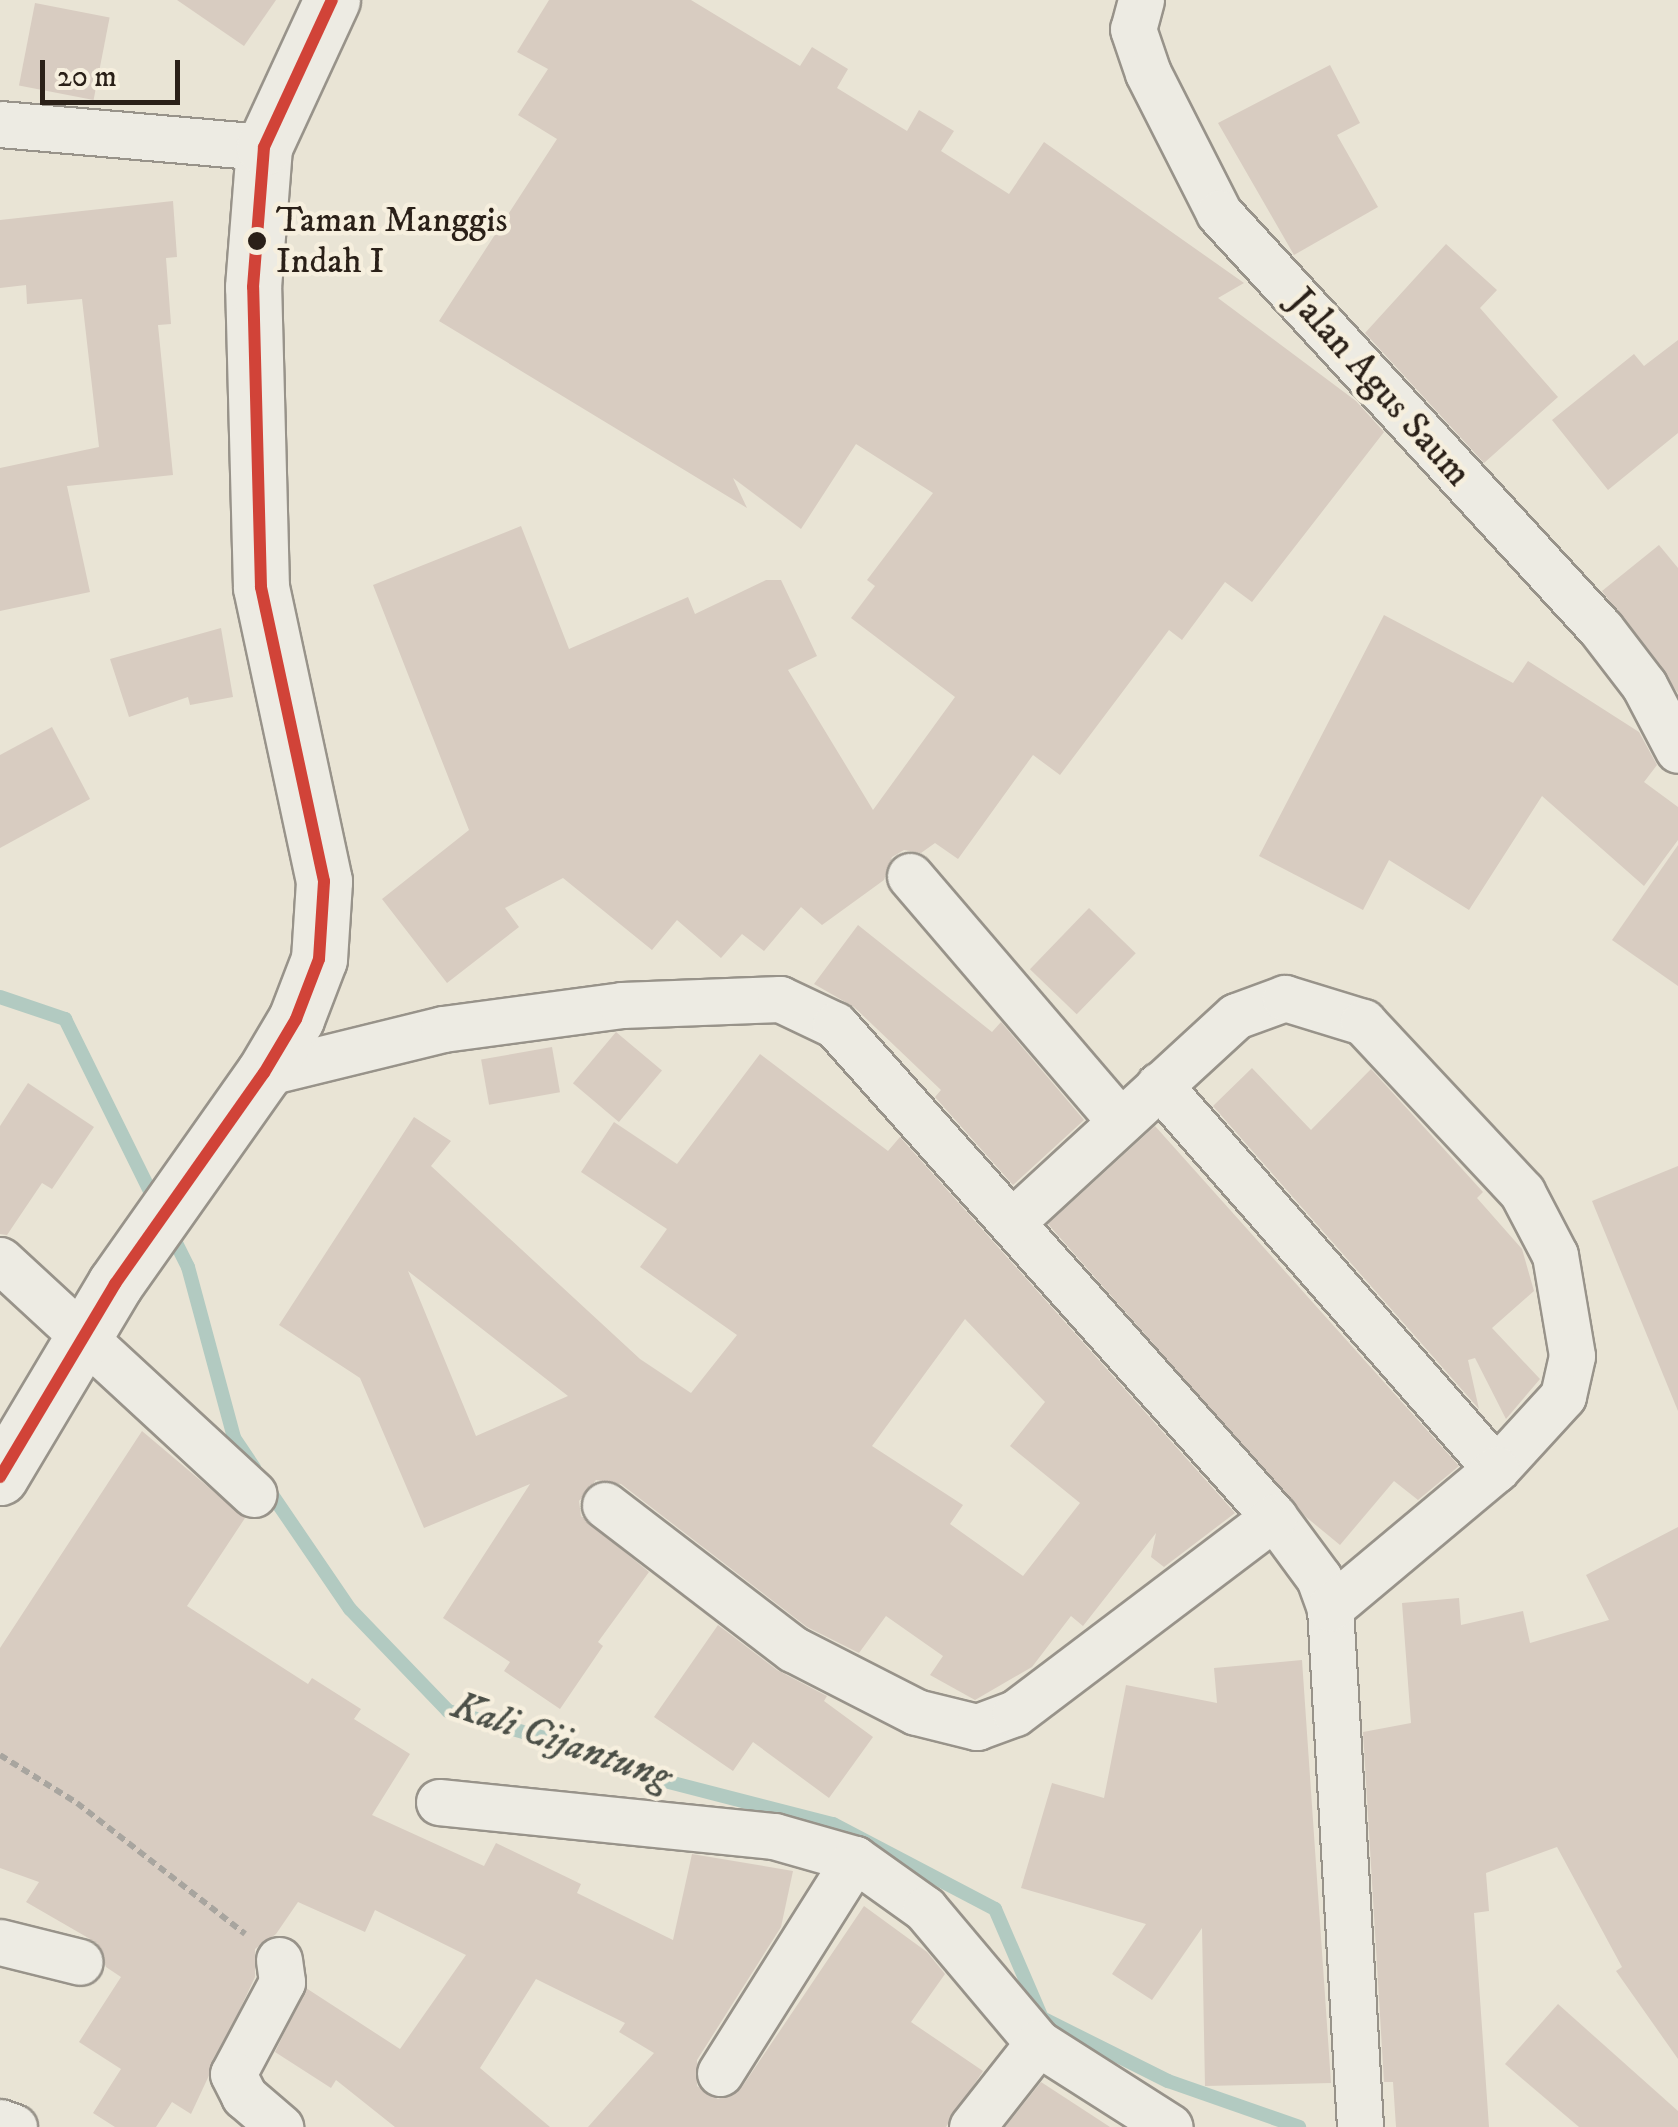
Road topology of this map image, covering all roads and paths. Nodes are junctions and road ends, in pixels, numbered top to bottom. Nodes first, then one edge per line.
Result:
1 (332, 0) edge
2 (1141, 0) edge
3 (0, 124) edge
4 (264, 147) junction
5 (1678, 750) edge
6 (910, 876) dead end
7 (1159, 1085) junction
8 (252, 1093) junction
9 (1119, 1120) junction
10 (1014, 1220) junction
11 (0, 1260) edge
12 (82, 1336) junction
13 (1496, 1469) junction
14 (0, 1477) edge
15 (254, 1494) dead end
16 (606, 1505) dead end
17 (1274, 1517) junction
18 (1330, 1608) junction
19 (0, 1756) edge
20 (440, 1802) dead end
21 (855, 1859) junction
22 (0, 1942) edge
23 (279, 1960) joint
24 (80, 1962) dead end
25 (1038, 2043) junction
26 (720, 2073) dead end
27 (1359, 2120) edge
28 (0, 2122) edge
29 (14, 2127) edge
30 (280, 2127) edge
31 (972, 2127) edge
32 (1170, 2127) edge

1 - 4 main road
2 - 5 street, Jalan Agus Saum
3 - 4 street
4 - 8 main road
6 - 9 street
7 - 9 street
7 - 13 street
7 - 13 street
8 - 10 street
8 - 12 main road
9 - 10 street
10 - 17 street
11 - 12 street
12 - 14 main road
12 - 15 street
13 - 18 street
16 - 17 street
17 - 18 street
18 - 27 street
19 - 23 path
20 - 21 street
21 - 25 street
21 - 26 street
22 - 24 street
23 - 30 street
25 - 31 street
25 - 32 street
28 - 29 street

